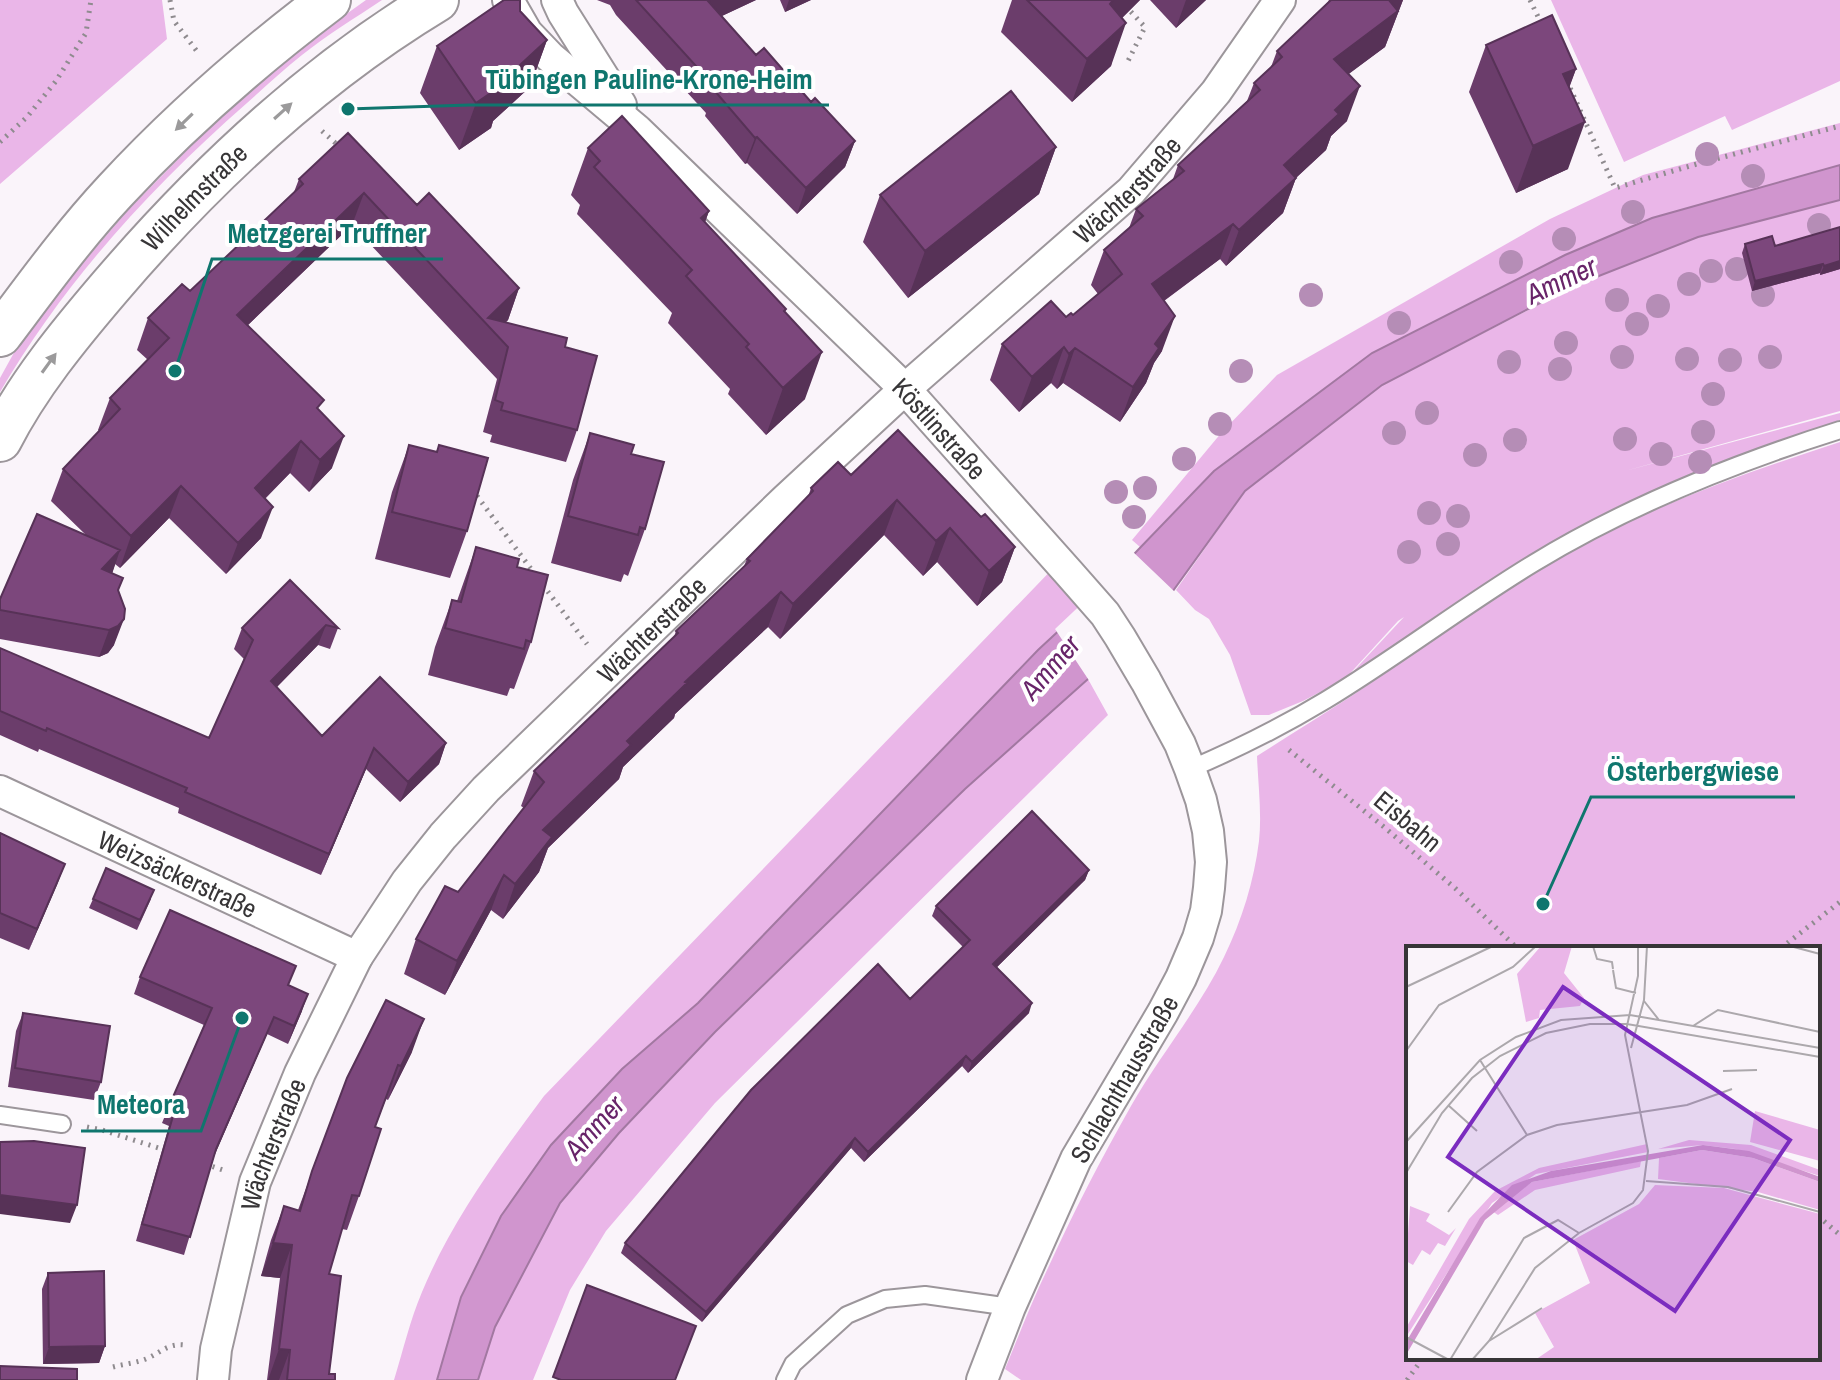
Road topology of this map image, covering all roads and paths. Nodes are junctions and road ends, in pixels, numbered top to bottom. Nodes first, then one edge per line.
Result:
1 (91, 0) edge
2 (170, 0) edge
3 (329, 0) edge
4 (437, 0) edge
5 (508, 0) edge
6 (557, 0) edge
7 (1120, 0) edge
8 (1280, 0) edge
9 (1530, 0) edge
10 (1132, 14) junction
11 (1124, 23) edge
12 (1542, 26) edge
13 (1126, 65) edge
14 (1567, 79) edge
15 (224, 85) junction
16 (291, 103) junction
17 (1840, 126) edge
18 (637, 130) junction
19 (0, 142) edge
20 (348, 155) edge
21 (0, 335) edge
22 (905, 389) junction
23 (1840, 430) edge
24 (0, 440) edge
25 (477, 496) edge
26 (606, 671) junction
27 (1267, 732) junction
28 (1190, 769) junction
29 (0, 791) edge
30 (1840, 902) edge
31 (1515, 946) edge
32 (1784, 946) edge
33 (357, 957) junction
34 (0, 1115) edge
35 (62, 1124) joint
36 (175, 1153) edge
37 (203, 1163) edge
38 (255, 1182) junction
39 (1820, 1218) edge
40 (1840, 1235) edge
41 (1010, 1307) junction
42 (176, 1344) dead end
43 (1422, 1360) edge
44 (113, 1367) dead end
45 (213, 1380) edge
46 (785, 1380) edge
47 (982, 1380) edge
48 (1407, 1380) edge

1 - 19 path
2 - 15 path
3 - 15 main road
4 - 16 main road, Wilhelmstraße
5 - 18 street, Köstlinstraße
6 - 18 street, Köstlinstraße
7 - 10 path
8 - 22 street, Wächterstraße
9 - 12 path
10 - 11 path
10 - 13 path
14 - 17 path
15 -> 21 main road
16 - 20 path
24 -> 16 main road, Wilhelmstraße
18 - 22 street, Köstlinstraße
22 - 26 street, Wächterstraße
22 - 28 street, Köstlinstraße
23 - 27 lane
25 - 26 path
26 - 33 street, Wächterstraße
27 - 28 lane
27 - 31 path, Eisbahn
28 - 41 street, Schlachthausstraße
29 - 33 street, Weizsäckerstraße
30 - 32 path
33 - 38 street, Wächterstraße
34 - 35 lane
35 - 36 path
37 - 38 path
38 - 45 street, Wächterstraße
39 - 40 path
41 - 46 lane
41 - 47 street, Schlachthausstraße
42 - 44 path
43 - 48 path

